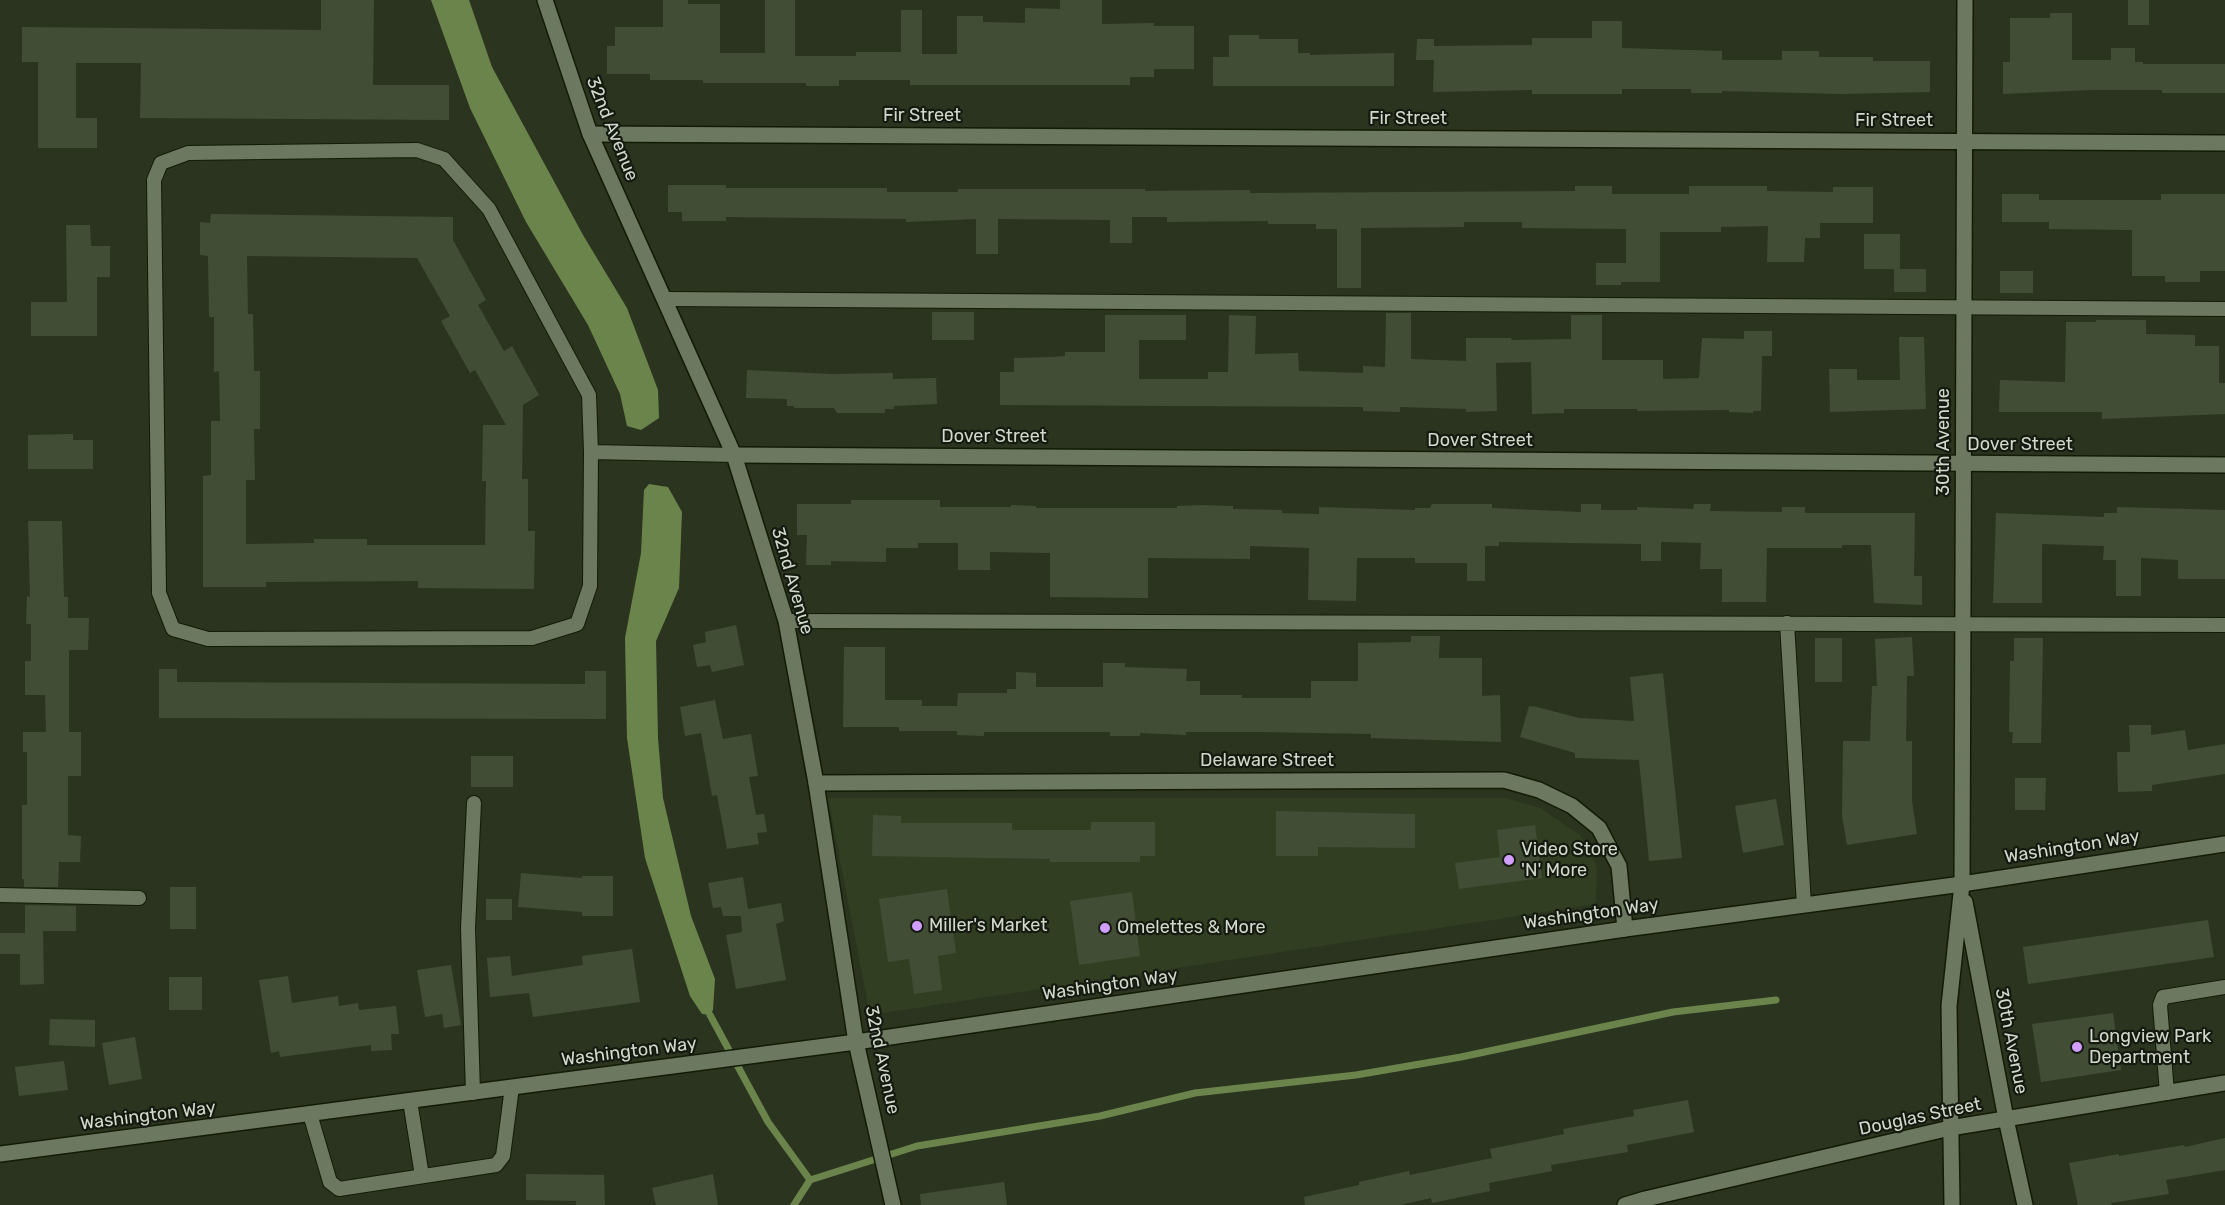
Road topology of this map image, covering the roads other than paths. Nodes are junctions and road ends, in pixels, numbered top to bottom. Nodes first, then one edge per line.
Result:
1 (545, 0) edge
2 (1965, 0) edge
3 (590, 134) junction
4 (1964, 141) junction
5 (2225, 143) edge
6 (665, 299) junction
7 (1963, 306) junction
8 (2225, 309) edge
9 (591, 452) junction
10 (734, 455) junction
11 (1965, 464) junction
12 (2225, 465) edge
13 (786, 621) junction
14 (1787, 623) junction
15 (1963, 623) junction
16 (2225, 625) edge
17 (816, 783) junction
18 (474, 803) dead end
19 (2225, 844) edge
20 (1962, 884) junction
21 (0, 895) edge
22 (139, 897) dead end
23 (1804, 905) junction
24 (1625, 929) junction
25 (2225, 987) edge
26 (856, 1042) junction
27 (2225, 1083) edge
28 (512, 1087) junction
29 (473, 1092) junction
30 (2167, 1092) junction
31 (410, 1101) junction
32 (310, 1114) junction
33 (2006, 1119) junction
34 (1950, 1128) junction
35 (0, 1154) edge
36 (422, 1176) junction
37 (893, 1205) edge
38 (1626, 1205) edge
39 (1952, 1205) edge
40 (2025, 1205) edge

1 - 3 street, 32nd Avenue
2 - 4 street, 30th Avenue
3 - 4 street, Fir Street
3 - 6 street, 32nd Avenue
4 - 5 street, Fir Street
4 - 7 street, 30th Avenue
6 - 7 lane
6 - 10 street, 32nd Avenue
7 - 8 lane
7 - 11 street, 30th Avenue
9 - 9 lane
9 - 10 lane
10 - 11 street, Dover Street
10 - 13 street, 32nd Avenue
11 - 12 street, Dover Street
11 - 15 street, 30th Avenue
13 - 14 lane
13 - 17 street, 32nd Avenue
14 - 15 lane
14 - 23 lane
15 - 16 lane
15 - 20 street, 30th Avenue
17 - 24 street, Delaware Street
17 - 26 street, 32nd Avenue
18 - 29 lane
19 - 20 street, Washington Way
20 - 23 street, Washington Way
20 - 33 street, 30th Avenue
20 - 34 street, 30th Avenue
21 - 22 lane
23 - 24 street, Washington Way
24 - 26 street, Washington Way
25 - 30 lane
26 - 28 street, Washington Way
26 - 37 street, 32nd Avenue
27 - 30 street, Douglas Street
28 - 29 street, Washington Way
28 - 36 lane
29 - 31 street, Washington Way
30 - 33 street, Douglas Street
31 - 32 street, Washington Way
31 - 36 lane
32 - 35 street, Washington Way
32 - 36 lane
33 - 34 street, Douglas Street
33 - 40 street, 30th Avenue
34 - 38 street, Douglas Street
34 - 39 street, 30th Avenue

